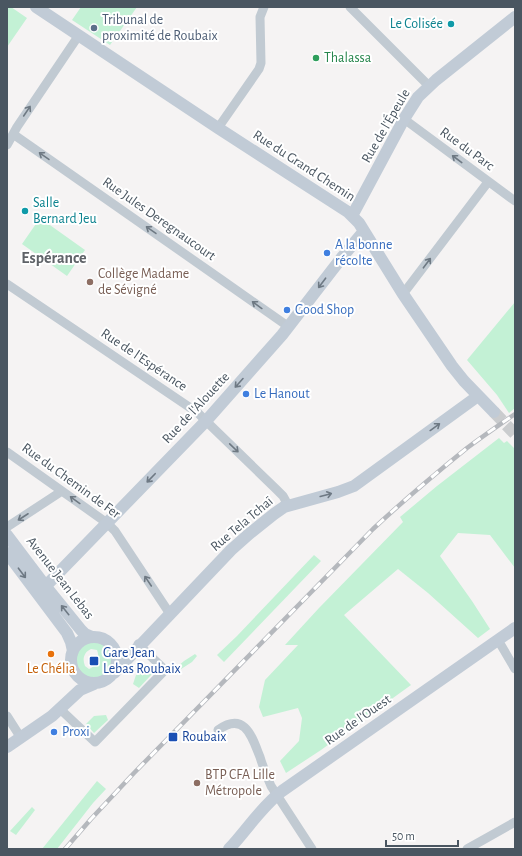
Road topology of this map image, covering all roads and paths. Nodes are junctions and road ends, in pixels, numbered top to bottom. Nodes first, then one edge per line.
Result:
1 (36, 7) edge
2 (264, 7) edge
3 (350, 7) edge
4 (515, 17) edge
5 (79, 35) junction
6 (429, 86) junction
7 (404, 119) junction
8 (218, 128) junction
9 (13, 134) junction
10 (7, 145) edge
11 (488, 182) junction
12 (515, 201) edge
13 (352, 216) junction
14 (364, 231) junction
15 (7, 284) edge
16 (403, 294) junction
17 (289, 327) junction
18 (478, 396) junction
19 (494, 412) tunnel mouth
20 (206, 421) junction
21 (7, 452) edge
22 (62, 491) junction
23 (288, 505) junction
24 (107, 523) junction
25 (7, 527) edge
26 (7, 535) edge
27 (7, 553) edge
28 (41, 590) junction
29 (170, 614) junction
30 (515, 628) edge
31 (92, 637) junction
32 (498, 640) junction
33 (110, 643) junction
34 (141, 643) junction
35 (73, 651) junction
36 (515, 669) edge
37 (74, 672) junction
38 (114, 673) junction
39 (94, 684) junction
40 (60, 709) junction
41 (7, 716) edge
42 (218, 730) dead end
43 (21, 738) junction
44 (7, 747) edge
45 (276, 795) junction
46 (515, 822) edge
47 (229, 849) edge
48 (312, 849) edge
49 (467, 849) edge

1 - 5 street, Rue du Grand Chemin
2 - 8 street
3 - 6 street
4 - 6 street, Rue de l'Épeule
5 - 8 street, Rue du Grand Chemin
9 -> 5 street
6 - 7 street, Rue de l'Épeule
11 -> 7 street, Rue du Parc
7 - 13 street, Rue de l'Épeule
8 - 13 street, Rue du Grand Chemin
9 - 10 street
17 -> 9 street, Rue Jules Deregnaucourt
11 - 12 street, Rue du Parc
16 -> 11 street
13 - 14 street, Rue du Grand Chemin
14 - 16 street, Rue du Grand Chemin
14 -> 17 street, Rue de l'Alouette
15 - 20 street, Rue de l'Espérance
16 - 18 street, Rue du Grand Chemin
17 -> 20 street, Rue de l'Alouette
18 - 19 street, Rue du Grand Chemin
23 -> 18 street, Rue Tela Tchaï
20 -> 23 street, Rue de l'Espérance
20 -> 24 street, Rue de l'Alouette
21 - 22 street, Rue du Chemin de Fer
24 -> 22 street, Rue du Chemin de Fer
22 -> 25 street
23 - 29 street, Rue Tela Tchaï
24 - 28 street, Rue de l'Alouette
29 -> 24 street, Rue du Chemin de Fer
26 - 28 street, Avenue Jean Lebas
27 -> 28 street, Avenue Jean Lebas
31 -> 28 street, Avenue Jean Lebas
28 - 35 street, Avenue Jean Lebas
29 - 34 street, Rue Tela Tchaï
30 - 32 street, Rue de l'Ouest
31 - 33 street
31 - 35 street
32 - 36 street
32 - 45 street, Rue de l'Ouest
33 - 34 street
33 - 38 street
34 - 38 street, Rue Tela Tchaï
34 - 40 street
35 - 37 street
37 - 39 street
37 - 40 street
38 - 39 street
39 - 40 street
40 - 43 street
41 - 43 street
42 - 45 street
43 - 44 street
45 - 47 street, Rue de l'Ouest
45 - 48 street
46 - 49 street

